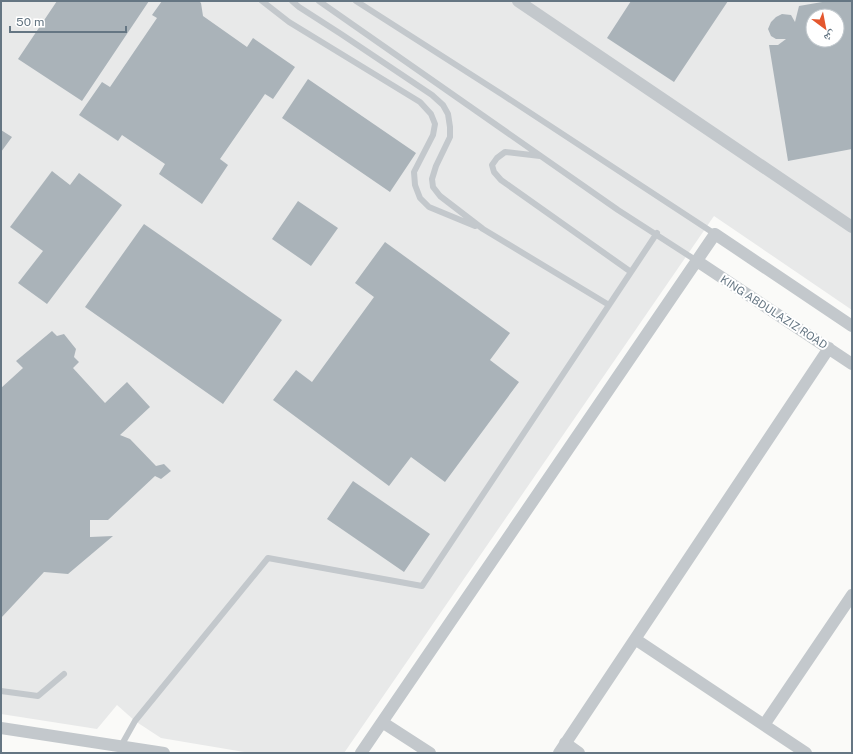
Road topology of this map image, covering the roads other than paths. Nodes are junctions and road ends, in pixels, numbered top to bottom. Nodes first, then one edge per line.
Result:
1 (262, 1) edge
2 (292, 1) edge
3 (319, 1) edge
4 (356, 1) edge
5 (518, 1) edge
6 (542, 156) junction
7 (852, 227) edge
8 (483, 229) junction
9 (657, 233) junction
10 (715, 234) junction
11 (697, 261) junction
12 (631, 272) junction
13 (609, 305) junction
14 (852, 326) edge
15 (829, 348) junction
16 (852, 364) edge
17 (852, 595) edge
18 (634, 639) junction
19 (64, 674) dead end
20 (1, 691) edge
21 (382, 722) junction
22 (764, 725) junction
23 (1, 728) edge
24 (121, 746) junction
25 (562, 748) edge
26 (164, 753) edge
27 (360, 753) edge
28 (430, 753) edge
29 (579, 753) edge
30 (806, 753) edge

1 - 8 lane
2 - 8 lane
3 - 6 lane
4 - 10 lane
5 - 7 street
6 - 9 lane
6 - 12 lane
8 - 13 lane
9 - 11 lane
9 - 12 lane
10 - 11 street
10 - 14 street
11 - 15 street, KING ABDULAZIZ ROAD
11 - 21 street
12 - 13 lane
13 - 24 lane
15 - 16 street, KING ABDULAZIZ ROAD
15 - 18 street
17 - 22 street
18 - 22 street
18 - 25 street
19 - 20 lane
21 - 27 street
21 - 28 street
22 - 30 street
23 - 24 street
24 - 26 street
25 - 29 street

